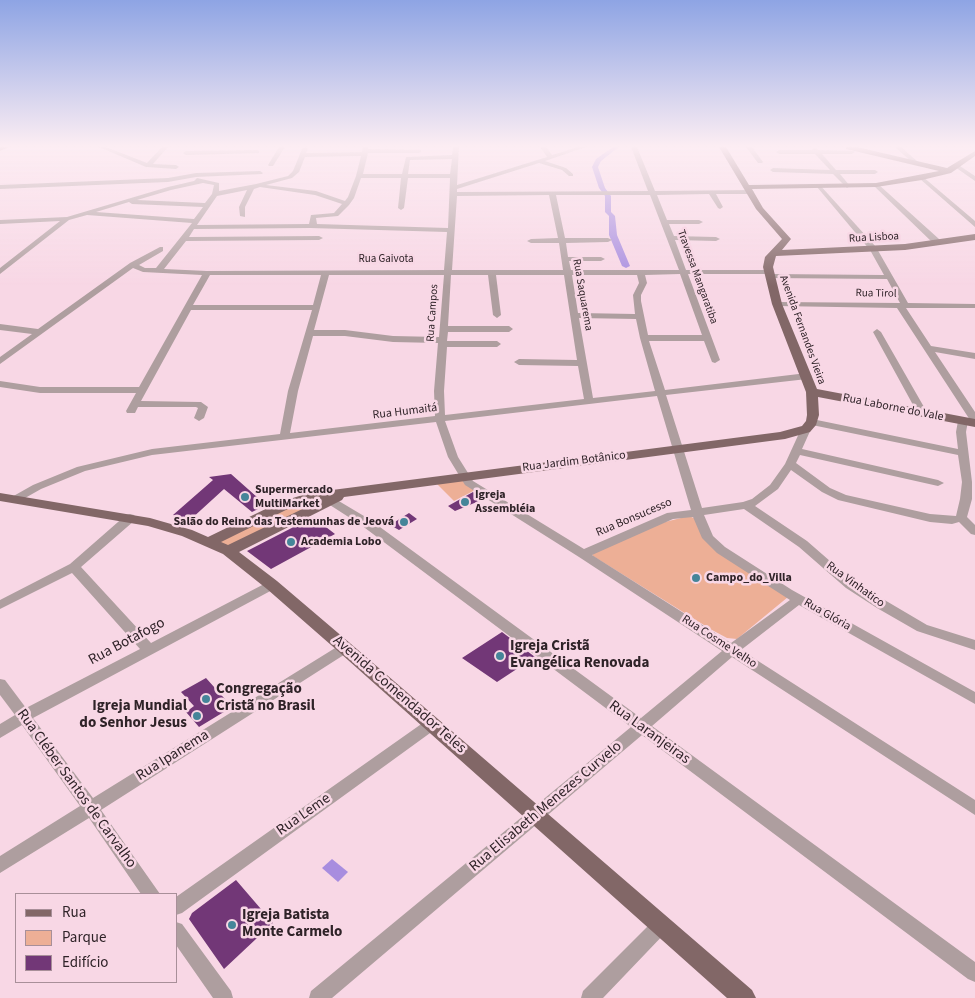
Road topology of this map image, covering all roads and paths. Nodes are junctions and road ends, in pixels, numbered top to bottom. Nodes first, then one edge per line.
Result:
1 (552, 193) edge
2 (712, 193) edge
3 (152, 194) edge
4 (215, 194) edge
5 (250, 194) edge
6 (318, 194) edge
7 (353, 194) edge
8 (403, 194) edge
9 (454, 194) edge
10 (634, 194) edge
11 (652, 194) junction
12 (678, 194) edge
13 (751, 194) edge
14 (825, 194) edge
15 (885, 194) edge
16 (940, 194) edge
17 (122, 201) junction
18 (346, 204) junction
19 (207, 205) junction
20 (400, 208) dead end
21 (720, 208) dead end
22 (84, 213) junction
23 (243, 216) dead end
24 (67, 219) junction
25 (0, 222) edge
26 (665, 222) junction
27 (699, 222) dead end
28 (194, 224) junction
29 (975, 225) edge
30 (313, 227) junction
31 (450, 230) junction
32 (319, 238) dead end
33 (671, 238) junction
34 (184, 239) junction
35 (716, 239) dead end
36 (972, 239) edge
37 (608, 240) dead end
38 (531, 241) dead end
39 (562, 241) junction
40 (936, 241) junction
41 (160, 249) dead end
42 (873, 249) junction
43 (773, 253) junction
44 (601, 258) dead end
45 (564, 259) junction
46 (133, 265) junction
47 (158, 270) junction
48 (636, 271) junction
49 (0, 272) edge
50 (447, 272) junction
51 (492, 272) junction
52 (566, 272) junction
53 (683, 272) junction
54 (208, 273) junction
55 (326, 273) junction
56 (769, 274) junction
57 (890, 277) junction
58 (777, 304) junction
59 (903, 306) junction
60 (975, 306) edge
61 (316, 307) junction
62 (188, 308) junction
63 (497, 315) dead end
64 (575, 315) junction
65 (639, 317) junction
66 (0, 327) edge
67 (444, 329) junction
68 (508, 329) dead end
69 (40, 332) junction
70 (877, 332) dead end
71 (308, 333) junction
72 (644, 338) junction
73 (707, 338) junction
74 (443, 342) junction
75 (497, 344) dead end
76 (927, 348) junction
77 (975, 356) edge
78 (715, 360) dead end
79 (0, 361) edge
80 (519, 362) dead end
81 (582, 363) junction
82 (807, 376) junction
83 (0, 384) edge
84 (143, 390) junction
85 (812, 392) junction
86 (662, 394) junction
87 (589, 402) junction
88 (924, 414) junction
89 (199, 418) dead end
90 (440, 420) junction
91 (971, 422) edge
92 (809, 426) junction
93 (284, 438) junction
94 (679, 449) junction
95 (797, 451) junction
96 (964, 453) junction
97 (790, 464) junction
98 (465, 476) junction
99 (971, 482) edge
100 (938, 483) dead end
101 (332, 497) junction
102 (7, 499) edge
103 (746, 505) junction
104 (697, 512) junction
105 (130, 518) junction
106 (961, 518) junction
107 (975, 531) edge
108 (208, 542) junction
109 (228, 551) junction
110 (583, 554) junction
111 (74, 567) junction
112 (272, 585) junction
113 (799, 599) junction
114 (0, 605) edge
115 (975, 645) edge
116 (345, 648) junction
117 (148, 649) junction
118 (732, 650) junction
119 (0, 684) edge
120 (975, 699) edge
121 (24, 716) junction
122 (432, 724) junction
123 (640, 727) junction
124 (0, 732) edge
125 (975, 808) edge
126 (89, 809) junction
127 (536, 816) junction
128 (0, 865) edge
129 (150, 893) edge
130 (178, 906) edge
131 (662, 924) junction
132 (178, 933) edge
133 (975, 973) edge
134 (224, 998) edge
135 (318, 998) edge
136 (590, 998) edge
137 (744, 998) edge

1 - 39 street, Rua Saquarema
2 - 21 street
3 - 17 street
4 - 19 street
5 - 23 street
6 - 18 street
7 - 18 street
8 - 20 street
9 - 31 street, Rua Campos
10 - 11 street
11 - 12 street
11 - 26 street, Travessa Mangaratiba
13 - 43 main road, Avenida Fernandes Vieira
14 - 42 street
15 - 40 street
16 - 29 street
17 - 19 street
17 - 22 street
18 - 30 street
19 - 28 street
22 - 24 street
22 - 28 street
24 - 25 street
24 - 49 street
26 - 27 street
26 - 33 street, Travessa Mangaratiba
28 - 30 street
28 - 34 street
30 - 31 street
31 - 50 street, Rua Campos
32 - 34 street
33 - 35 street
33 - 53 street, Travessa Mangaratiba
34 - 47 street
36 - 40 main road, Rua Lisboa
37 - 39 street
38 - 39 street
39 - 45 street, Rua Saquarema
40 - 42 main road, Rua Lisboa
41 - 46 street
42 - 43 main road, Rua Lisboa
42 - 57 street
43 - 56 main road, Avenida Fernandes Vieira
44 - 45 street
45 - 52 street, Rua Saquarema
46 - 47 street, Rua Gaivota
46 - 69 street
47 - 54 street, Rua Gaivota
48 - 52 street, Rua Gaivota
48 - 53 street, Rua Gaivota
48 - 65 street
50 - 51 street, Rua Gaivota
50 - 55 street, Rua Gaivota
50 - 67 street, Rua Campos
51 - 52 street, Rua Gaivota
51 - 63 street
52 - 64 street, Rua Saquarema
53 - 56 street, Rua Gaivota
53 - 73 street, Travessa Mangaratiba
54 - 55 street, Rua Gaivota
54 - 62 street
55 - 61 street
56 - 57 street, Rua Gaivota
56 - 58 main road, Avenida Fernandes Vieira
57 - 59 street
58 - 59 street, Rua Tirol
58 - 82 main road, Avenida Fernandes Vieira
59 - 60 street, Rua Tirol
59 - 76 street
61 - 62 street
61 - 71 street
62 - 84 street
64 - 65 street
64 - 81 street, Rua Saquarema
65 - 72 street
66 - 69 street
67 - 68 street
67 - 74 street, Rua Campos
69 - 79 street
70 - 88 street
71 - 74 street
71 - 93 street
72 - 73 street
72 - 86 street
73 - 78 street, Travessa Mangaratiba
74 - 75 street
74 - 90 street, Rua Campos
76 - 77 street
76 - 91 street
80 - 81 street
81 - 87 street, Rua Saquarema
82 - 85 main road, Avenida Fernandes Vieira
82 - 86 street, Rua Humaitá
83 - 84 street
84 - 89 street
85 - 88 main road, Rua Laborne do Vale
85 - 92 main road, Avenida Fernandes Vieira
86 - 87 street, Rua Humaitá
86 - 94 street
87 - 90 street, Rua Humaitá
88 - 91 main road, Rua Laborne do Vale
90 - 93 street, Rua Humaitá
90 - 98 street, Rua Campos
91 - 96 street
92 - 94 main road, Rua Jardim Botânico
92 - 95 street, Rua Bonsucesso
92 - 96 street
93 - 102 street, Rua Humaitá
94 - 98 main road, Rua Jardim Botânico
94 - 104 street
95 - 97 street, Rua Bonsucesso
95 - 100 street
96 - 99 street
97 - 103 street, Rua Bonsucesso
97 - 106 street
98 - 101 main road, Rua Jardim Botânico
98 - 110 street, Rua Cosme Velho
99 - 106 street
101 - 108 main road, Rua Jardim Botânico
101 - 109 main road, Rua Jardim Botânico
101 - 123 street, Rua Laranjeiras
102 - 105 main road, Avenida Comendador Teles
103 - 104 street, Rua Bonsucesso
103 - 115 street, Rua Vinhatico
104 - 110 street, Rua Bonsucesso
104 - 113 street, Rua Glória
105 - 108 main road, Avenida Comendador Teles
105 - 111 street
106 - 107 street
108 - 109 main road, Avenida Comendador Teles
109 - 112 main road, Avenida Comendador Teles
110 - 118 street, Rua Cosme Velho
111 - 114 street
111 - 117 street
112 - 116 main road, Avenida Comendador Teles
112 - 117 street, Rua Botafogo
113 - 118 street, Rua Elisabeth Menezes Curvelo
113 - 120 street, Rua Glória
116 - 122 main road, Avenida Comendador Teles
116 - 126 street, Rua Ipanema
117 - 121 street, Rua Botafogo
118 - 123 street, Rua Elisabeth Menezes Curvelo
118 - 125 street, Rua Cosme Velho
119 - 121 street, Rua Cléber Santos de Carvalho
121 - 124 street, Rua Botafogo
121 - 126 street, Rua Cléber Santos de Carvalho
122 - 127 main road, Avenida Comendador Teles
122 - 130 street, Rua Leme
123 - 127 street, Rua Elisabeth Menezes Curvelo
123 - 133 street, Rua Laranjeiras
126 - 128 street, Rua Ipanema
126 - 129 street, Rua Cléber Santos de Carvalho
127 - 131 main road, Avenida Comendador Teles
127 - 135 street, Rua Elisabeth Menezes Curvelo
131 - 136 street
131 - 137 main road, Avenida Comendador Teles
132 - 134 street

